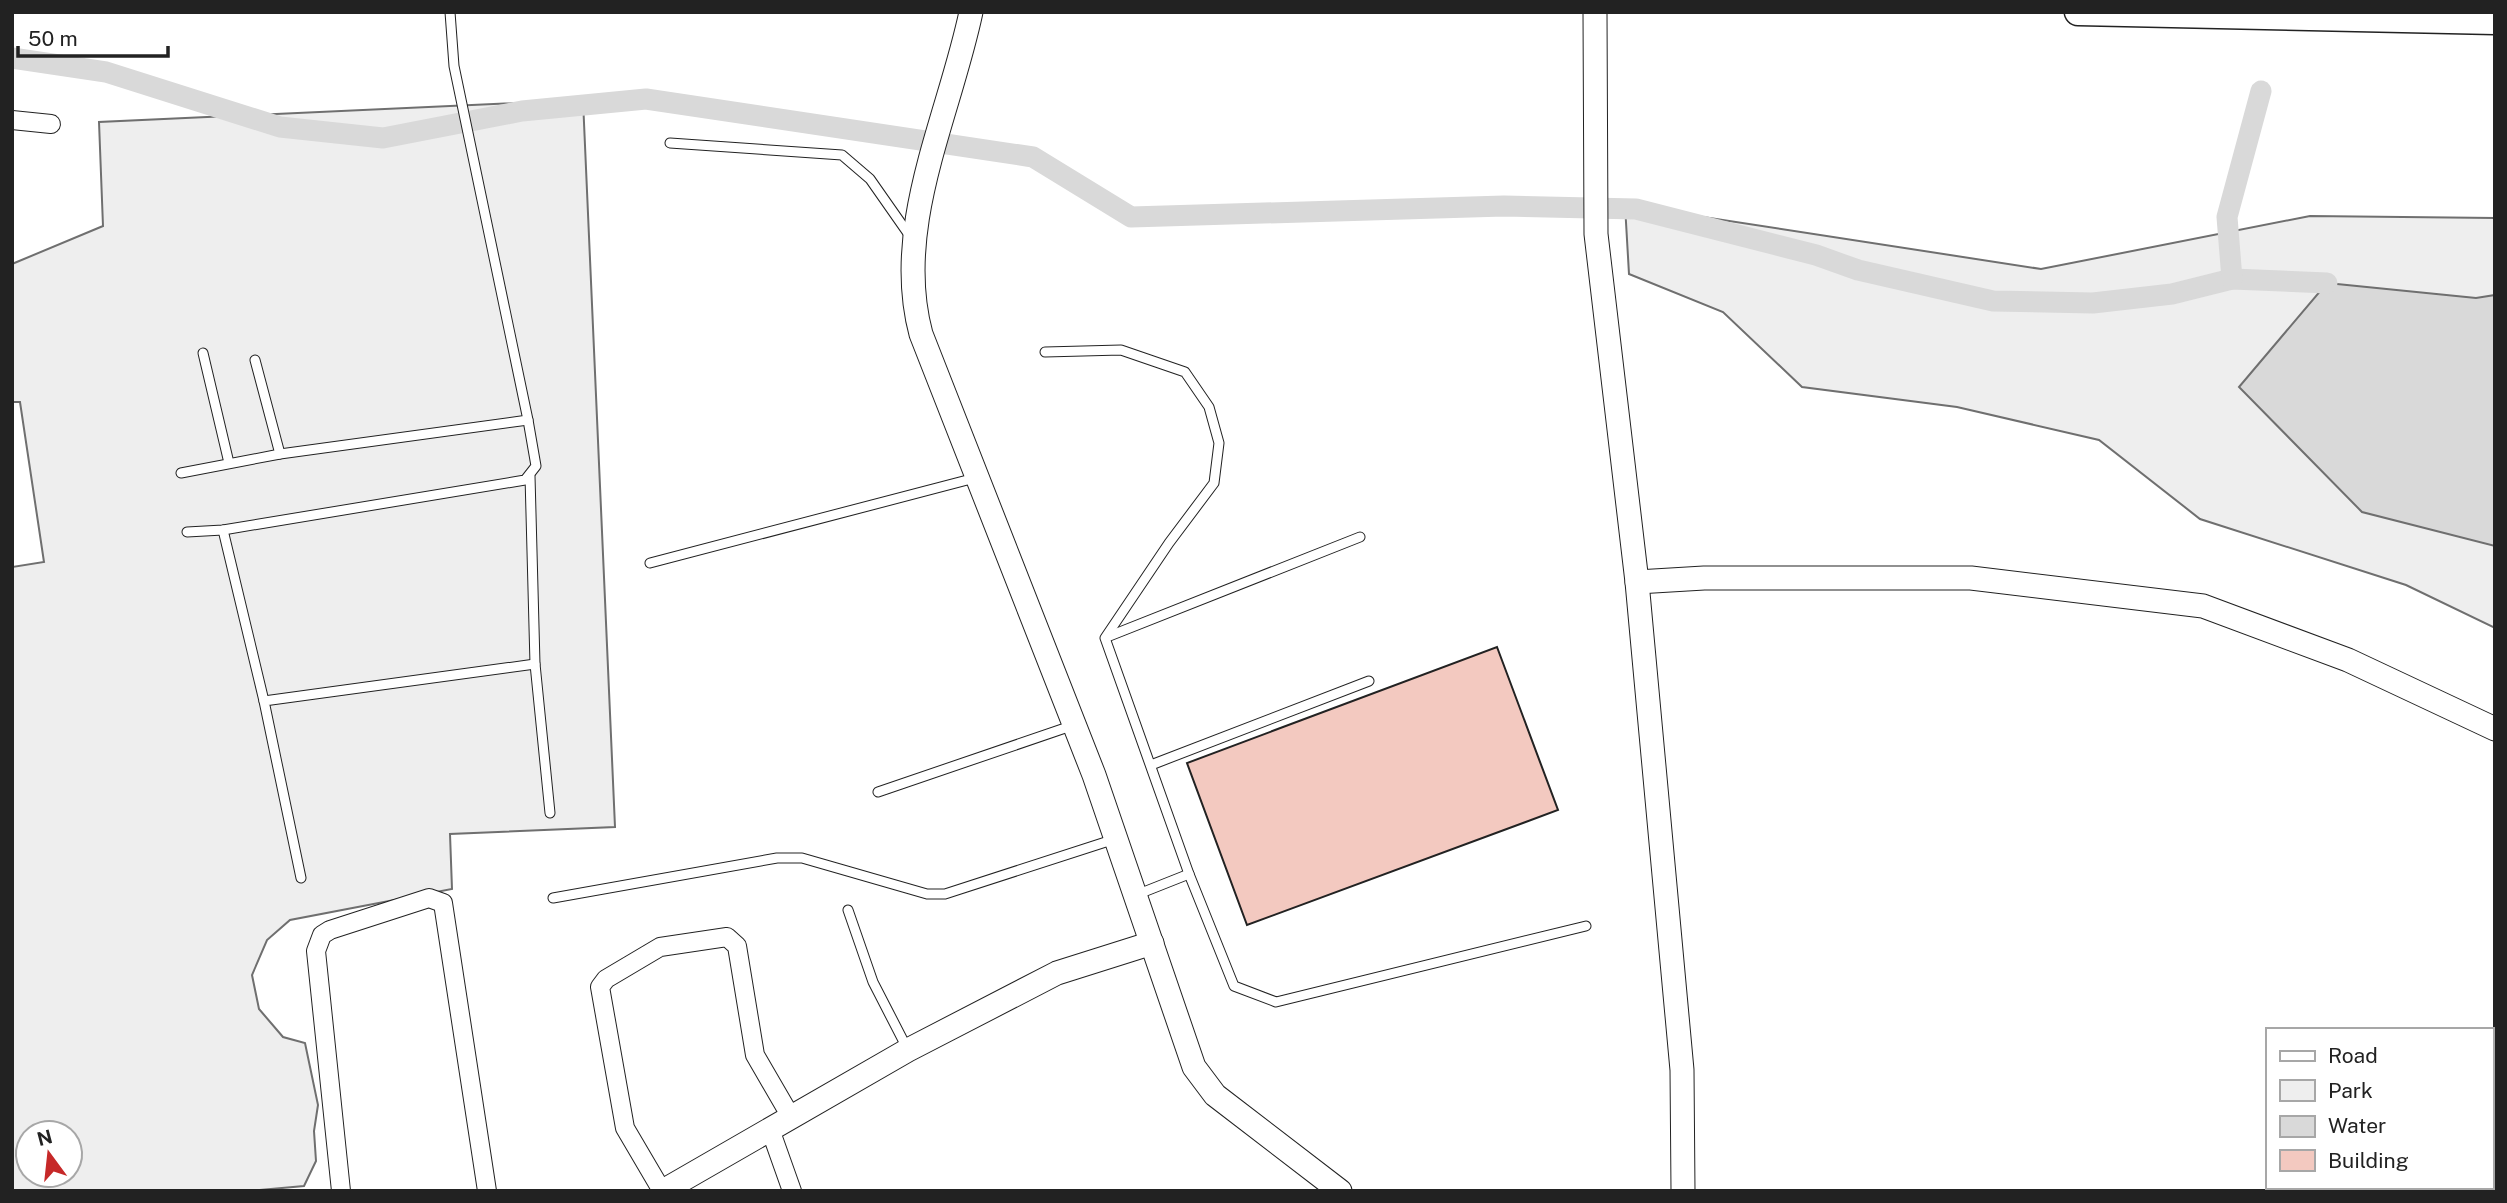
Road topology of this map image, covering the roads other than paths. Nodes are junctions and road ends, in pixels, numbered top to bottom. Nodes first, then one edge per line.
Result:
1 (450, 12) edge
2 (971, 12) edge
3 (1595, 12) edge
4 (2078, 12) edge
5 (2347, 14) edge
6 (2495, 21) edge
7 (12, 120) edge
8 (51, 124) dead end
9 (670, 144) dead end
10 (913, 241) junction
11 (1045, 352) dead end
12 (203, 353) dead end
13 (255, 360) dead end
14 (528, 420) junction
15 (281, 454) junction
16 (229, 463) junction
17 (181, 473) dead end
18 (530, 476) junction
19 (975, 478) junction
20 (223, 530) junction
21 (187, 532) dead end
22 (1360, 537) dead end
23 (650, 563) dead end
24 (1637, 582) junction
25 (1105, 638) junction
26 (535, 664) junction
27 (1369, 681) dead end
28 (264, 702) junction
29 (1074, 725) junction
30 (2495, 729) edge
31 (1151, 765) junction
32 (878, 792) dead end
33 (550, 813) dead end
34 (1115, 838) junction
35 (1189, 874) junction
36 (301, 878) dead end
37 (1134, 896) junction
38 (553, 898) dead end
39 (848, 910) dead end
40 (1586, 926) dead end
41 (1152, 943) junction
42 (908, 1050) junction
43 (790, 1117) junction
44 (770, 1129) junction
45 (341, 1191) edge
46 (487, 1191) edge
47 (663, 1191) edge
48 (792, 1191) edge
49 (1340, 1191) edge
50 (1683, 1191) edge

1 - 14 lane
2 - 10 street
3 - 24 street
4 - 5 main road
5 - 6 main road
7 - 8 street
9 - 10 lane
10 - 19 street
11 - 25 lane
12 - 16 lane
13 - 15 lane
14 - 15 lane
14 - 18 lane
15 - 16 lane
16 - 17 lane
18 - 20 lane
18 - 26 lane
19 - 23 lane
19 - 29 street
20 - 21 lane
20 - 28 lane
22 - 25 lane
24 - 30 street
24 - 50 street
25 - 31 lane
26 - 28 lane
26 - 33 lane
27 - 31 lane
28 - 36 lane
29 - 32 lane
29 - 34 street
31 - 35 lane
34 - 37 street
34 - 38 lane
35 - 37 lane
35 - 40 lane
37 - 41 street
39 - 42 lane
41 - 42 street
41 - 49 street
42 - 43 street
43 - 44 street
43 - 47 street
44 - 47 street
44 - 48 street
45 - 46 street

